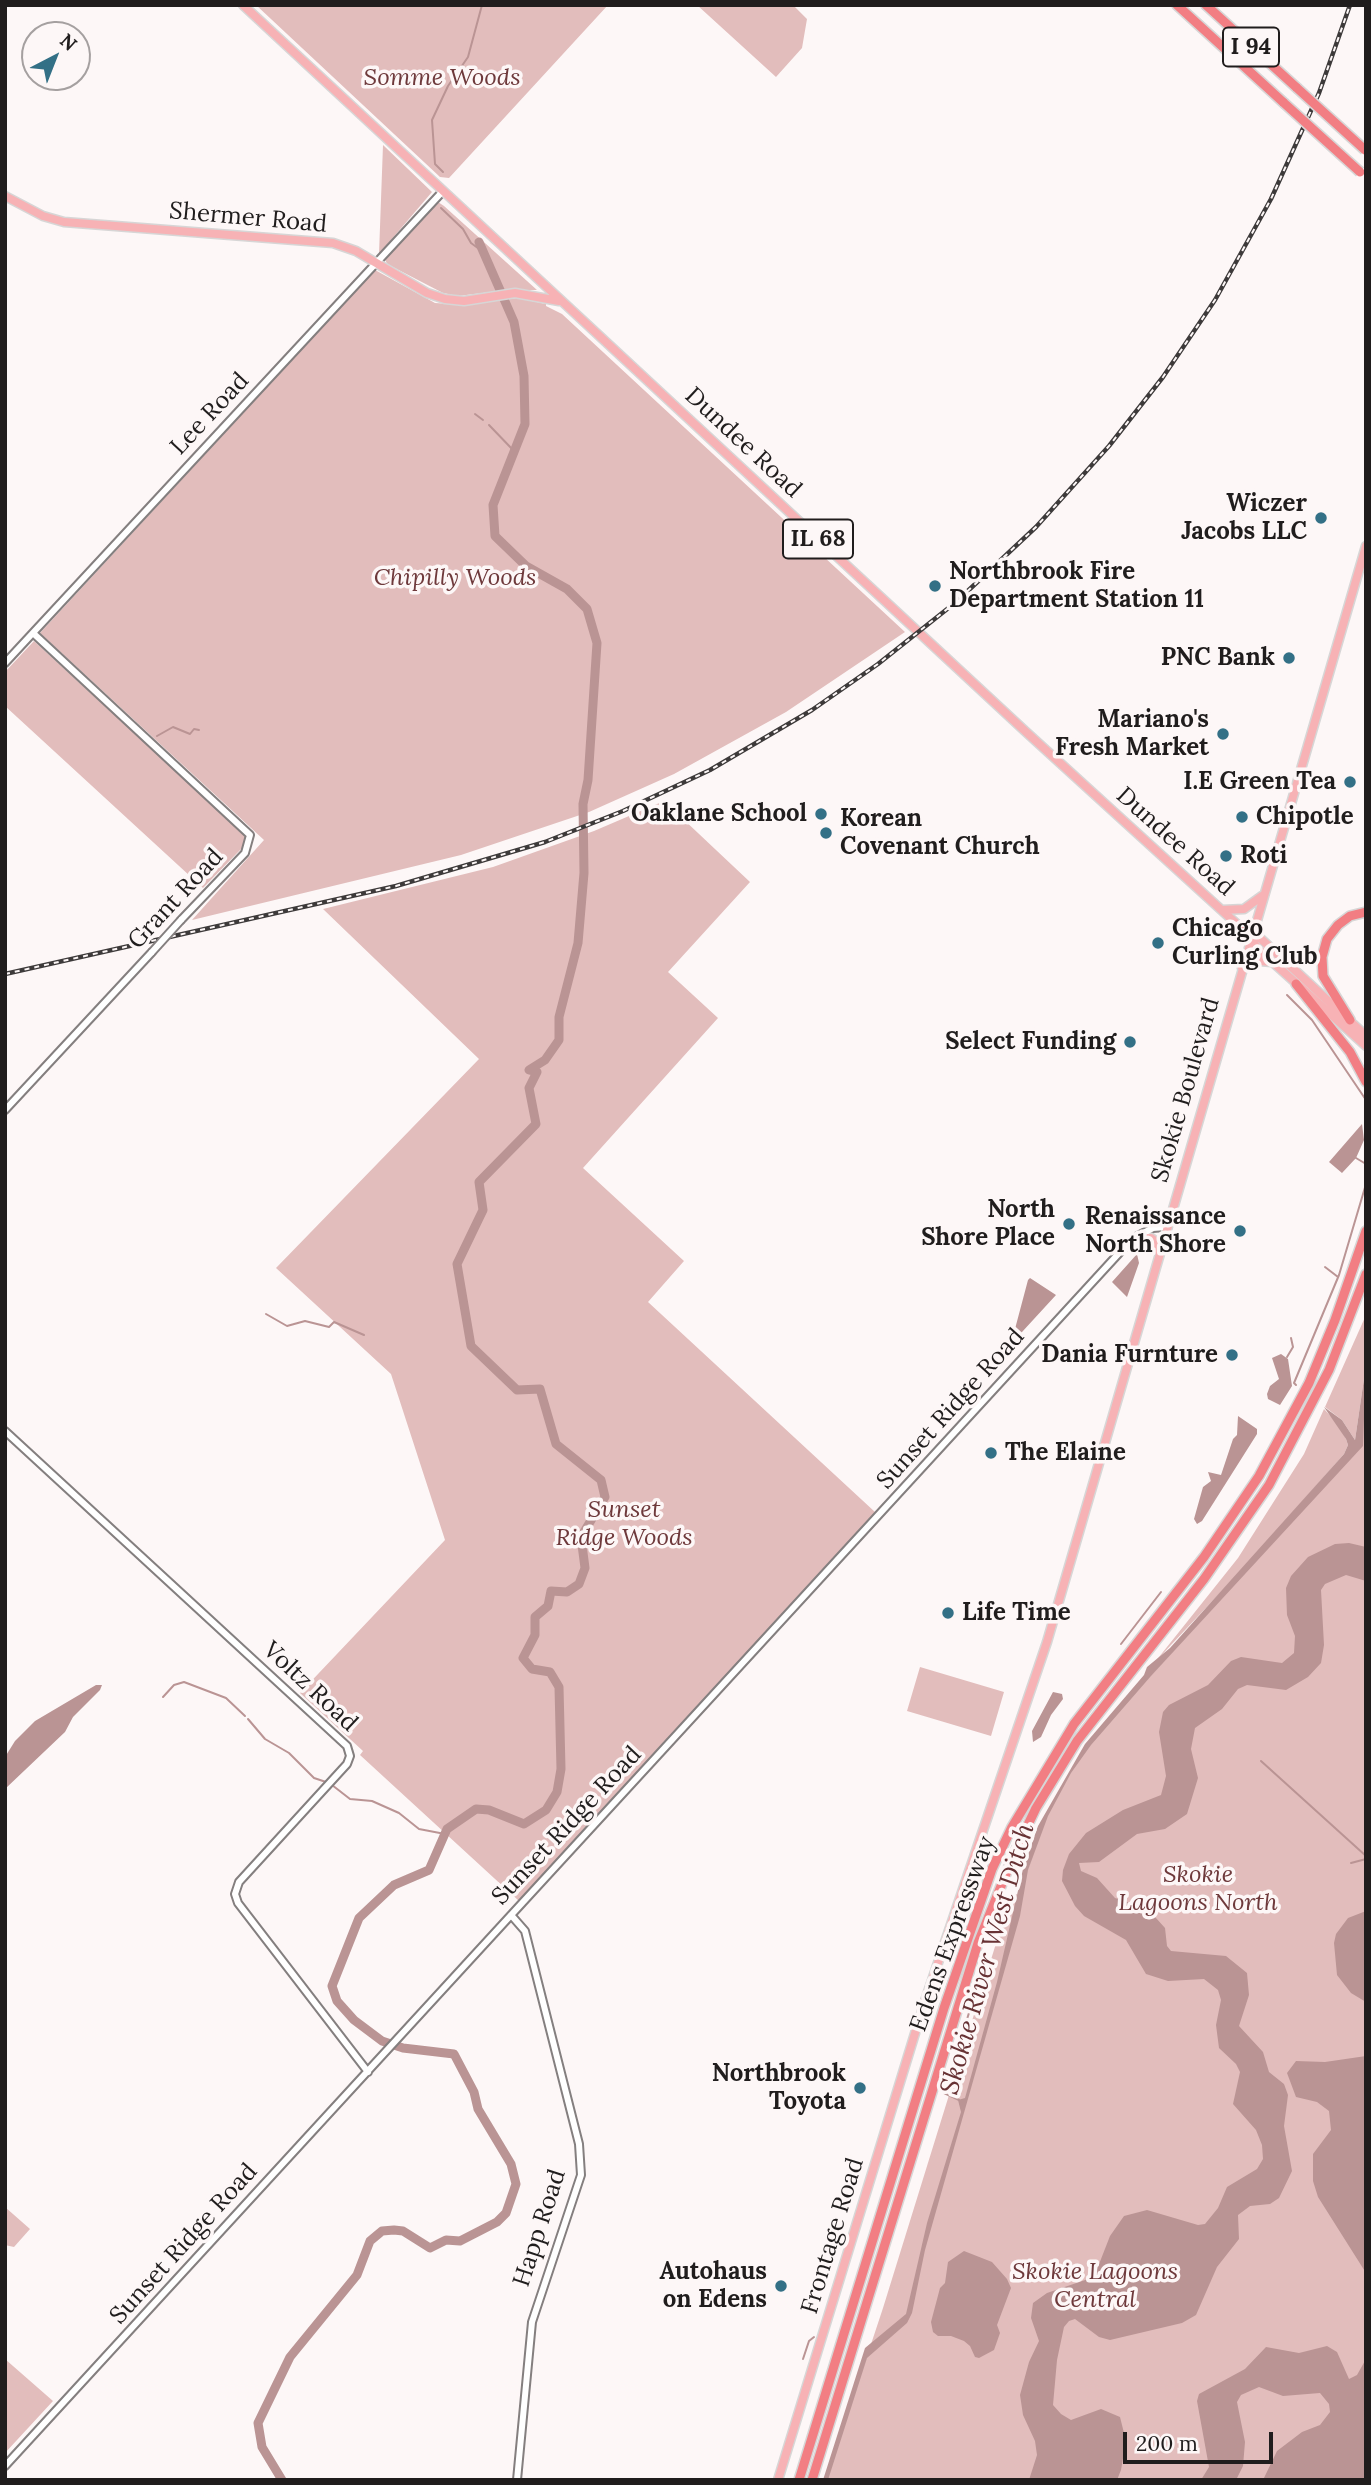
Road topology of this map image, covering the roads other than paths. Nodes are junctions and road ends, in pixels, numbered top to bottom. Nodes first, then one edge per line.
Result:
1 (243, 5) edge
2 (1177, 5) edge
3 (1206, 5) edge
4 (1365, 150) edge
5 (1363, 175) edge
6 (443, 191) junction
7 (5, 196) edge
8 (377, 263) junction
9 (562, 301) junction
10 (1366, 546) edge
11 (33, 633) junction
12 (5, 663) edge
13 (1262, 896) junction
14 (1222, 910) junction
15 (1366, 912) edge
16 (1250, 936) junction
17 (1275, 964) junction
18 (1242, 968) junction
19 (1296, 984) junction
20 (1350, 1020) junction
21 (1366, 1036) edge
22 (1366, 1046) edge
23 (1366, 1082) edge
24 (5, 1110) edge
25 (1166, 1227) junction
26 (1366, 1231) edge
27 (1132, 1240) junction
28 (1159, 1252) junction
29 (1366, 1274) edge
30 (5, 1431) edge
31 (512, 1914) junction
32 (924, 2004) joint
33 (368, 2072) junction
34 (5, 2466) edge
35 (517, 2480) edge
36 (778, 2480) edge
37 (799, 2480) edge
38 (812, 2480) edge

1 - 6 main road, Dundee Road / IL 68
2 - 5 highway, I 94, bridge
3 - 4 highway, I 94, bridge
6 - 8 street, Lee Road
6 - 9 main road, Dundee Road / IL 68
7 - 8 main road, Shermer Road
8 - 9 main road, Shermer Road
8 - 11 street, Lee Road
9 - 14 main road, Dundee Road / IL 68
10 - 13 main road, Skokie Boulevard
11 - 12 street, Lee Road
11 - 24 street, Grant Road, bridge
13 - 14 main road
13 - 16 main road, Skokie Boulevard
14 - 16 main road, Dundee Road / IL 68
15 - 20 highway
16 - 17 main road, Dundee Road / IL 68
16 - 18 main road, Skokie Boulevard
16 - 20 main road, Dundee Road / IL 68
17 - 18 main road
17 - 19 main road, Dundee Road / IL 68
18 - 25 main road, Skokie Boulevard
19 - 22 main road, Dundee Road
19 - 23 highway
20 - 21 main road, Dundee Road / IL 68
25 - 27 street, Sunset Ridge Road
25 - 28 main road, Skokie Boulevard
26 - 37 highway, Edens Expressway
27 - 28 main road
27 - 31 street, Sunset Ridge Road
28 - 32 main road, Skokie Boulevard
29 - 38 highway, Edens Expressway
30 - 33 street, Voltz Road
31 - 33 street, Sunset Ridge Road
31 - 35 street, Happ Road
32 - 36 main road, Frontage Road
33 - 34 street, Sunset Ridge Road

